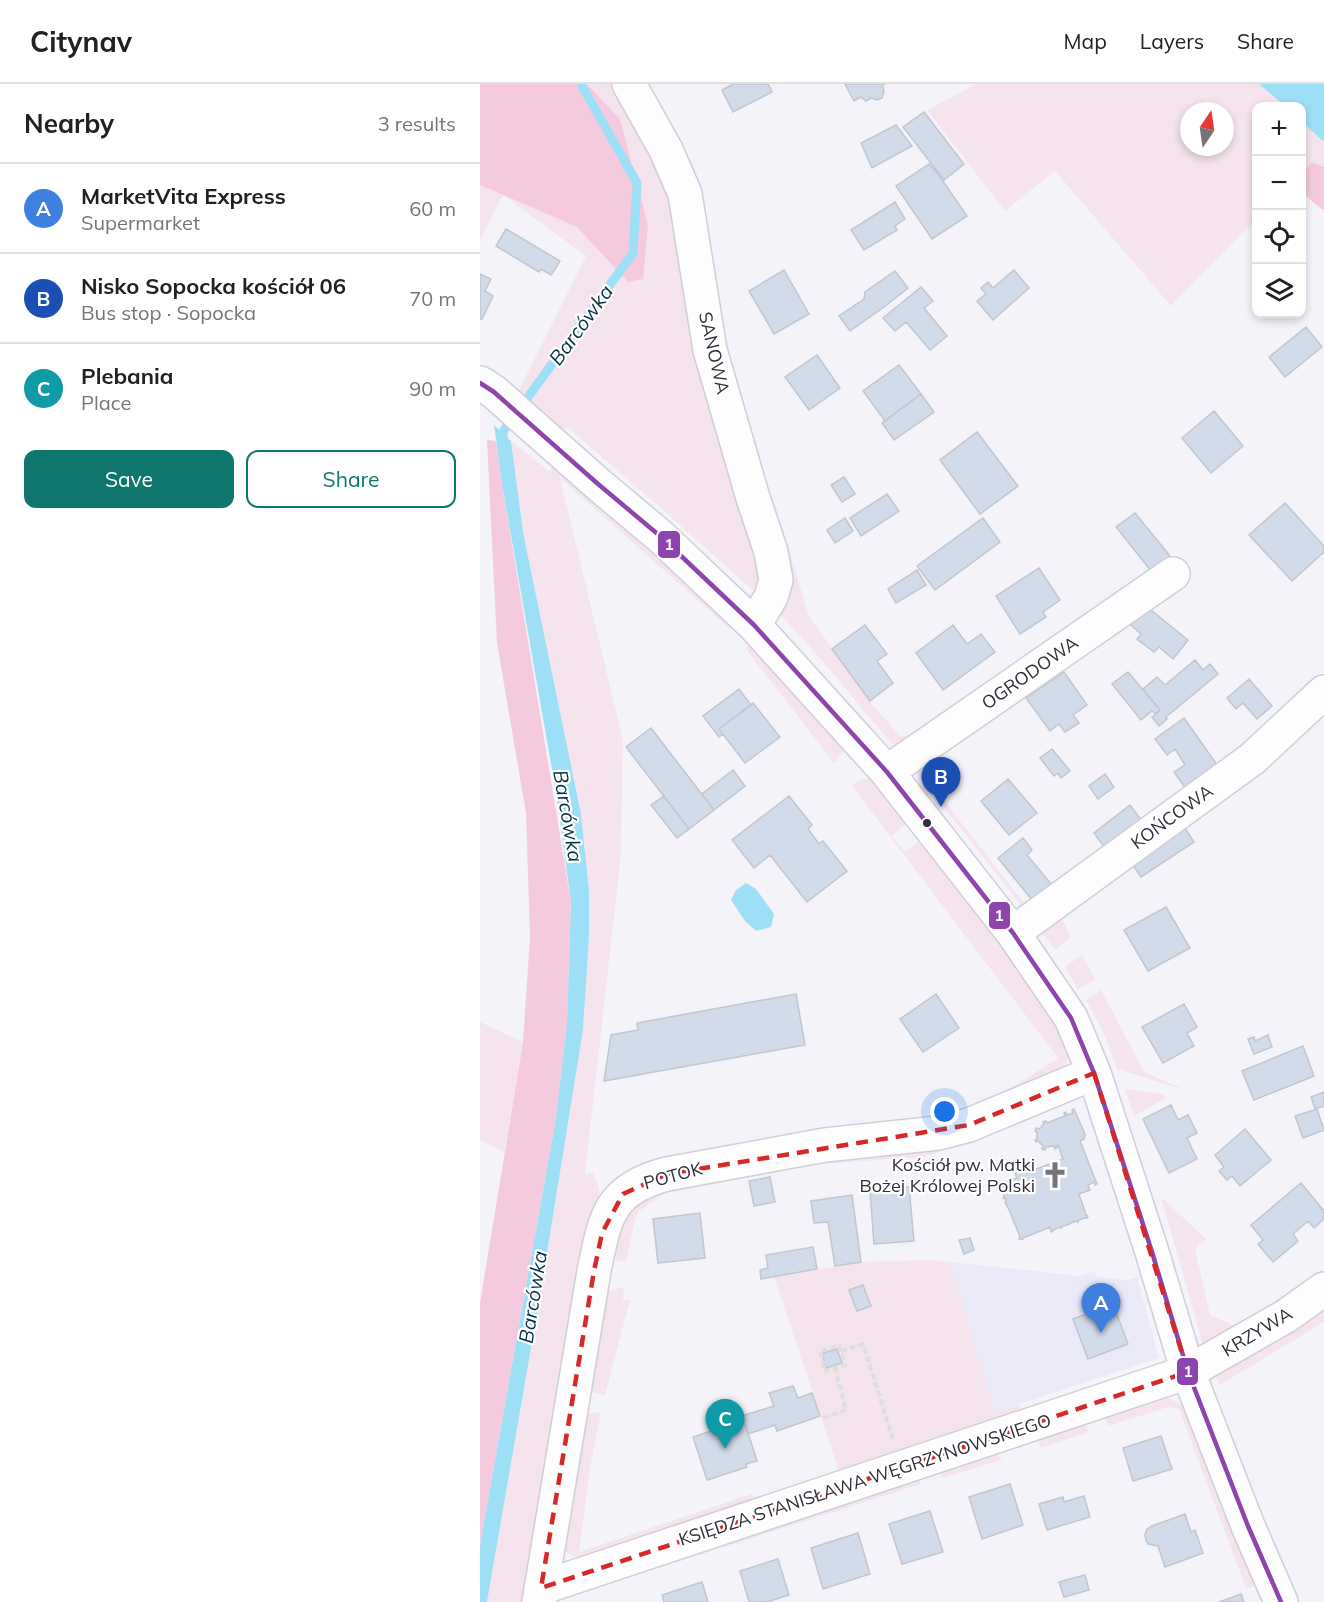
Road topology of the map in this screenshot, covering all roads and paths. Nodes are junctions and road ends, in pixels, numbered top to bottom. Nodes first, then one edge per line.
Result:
1 (629, 84) edge
2 (487, 387) edge
3 (1173, 574) dead end
4 (754, 625) junction
5 (1324, 692) edge
6 (887, 772) junction
7 (1013, 933) junction
8 (1094, 1072) junction
9 (1324, 1289) edge
10 (841, 1350) junction
11 (834, 1368) junction
12 (1188, 1372) junction
13 (823, 1418) dead end
14 (894, 1444) dead end
15 (540, 1595) edge
16 (1281, 1602) edge

1 - 4 street, SANOWA
2 - 4 street
3 - 6 street, OGRODOWA
4 - 6 street
5 - 7 street, KOŃCOWA
6 - 7 street
7 - 8 street
8 - 12 street
8 - 15 street, POTOK
9 - 12 street, KRZYWA
10 - 11 path
10 - 11 path
10 - 14 path
11 - 13 path
12 - 15 street, KSIĘDZA STANISŁAWA WĘGRZYNOWSKIEGO
12 - 16 street

